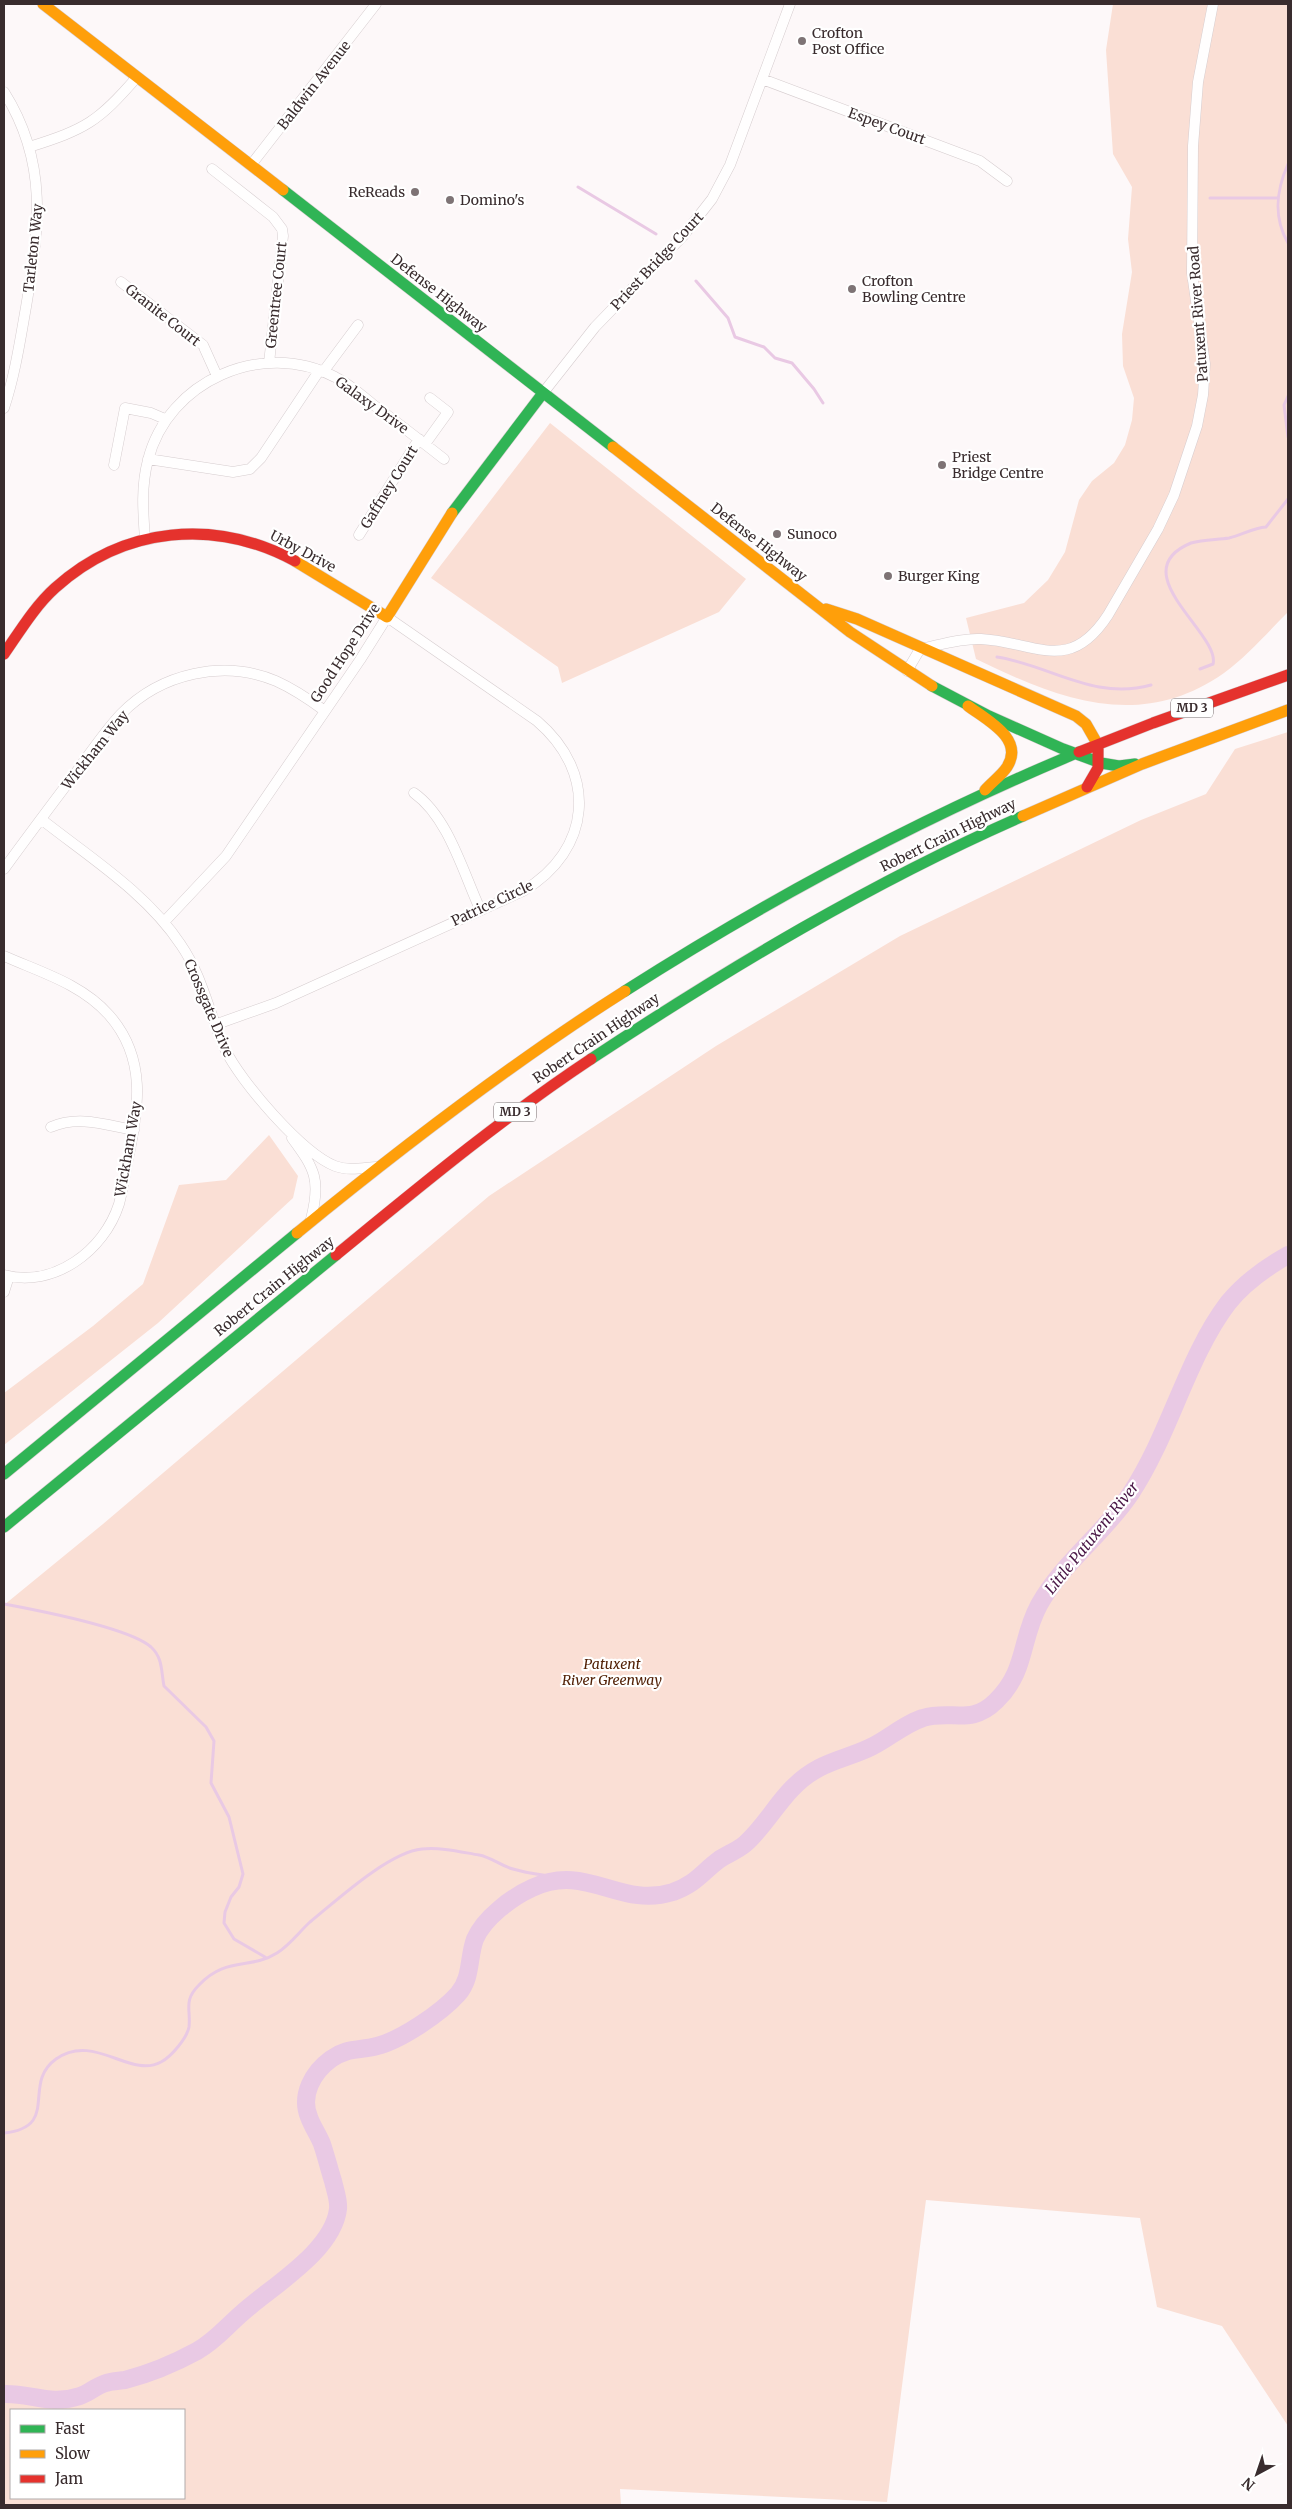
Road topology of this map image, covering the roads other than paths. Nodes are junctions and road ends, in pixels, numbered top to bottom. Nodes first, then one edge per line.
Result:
1 (43, 4) edge
2 (376, 4) edge
3 (790, 4) edge
4 (1213, 4) edge
5 (137, 77) junction
6 (762, 79) junction
7 (4, 92) edge
8 (29, 146) junction
9 (251, 166) junction
10 (212, 170) dead end
11 (1007, 181) dead end
12 (121, 282) dead end
13 (358, 325) dead end
14 (269, 363) junction
15 (321, 372) junction
16 (217, 376) junction
17 (543, 393) junction
18 (430, 398) dead end
19 (4, 408) edge
20 (165, 419) junction
21 (422, 442) junction
22 (148, 459) junction
23 (444, 459) dead end
24 (114, 465) dead end
25 (359, 535) dead end
26 (145, 539) junction
27 (818, 606) junction
28 (387, 617) junction
29 (920, 648) junction
30 (4, 654) edge
31 (907, 671) junction
32 (1288, 675) edge
33 (968, 706) junction
34 (1288, 710) edge
35 (325, 711) junction
36 (1098, 745) junction
37 (1076, 754) junction
38 (1101, 763) junction
39 (1142, 764) junction
40 (1087, 787) junction
41 (414, 793) dead end
42 (978, 797) junction
43 (41, 819) junction
44 (4, 869) edge
45 (480, 910) junction
46 (164, 922) junction
47 (4, 956) edge
48 (217, 1024) junction
49 (282, 1123) junction
50 (51, 1127) dead end
51 (134, 1130) junction
52 (379, 1167) junction
53 (310, 1222) junction
54 (6, 1276) edge
55 (4, 1292) edge
56 (4, 1474) edge
57 (4, 1527) edge

1 - 5 main road, Defense Highway
2 - 9 street, Baldwin Avenue
3 - 6 street, Priest Bridge Court
4 - 29 street, Patuxent River Road
5 - 8 street
5 - 9 main road, Defense Highway
6 - 11 street, Espey Court
6 - 17 street, Priest Bridge Court
7 - 8 street, Tarleton Way
8 - 19 street, Tarleton Way
9 - 17 main road, Defense Highway
10 - 14 street, Greentree Court
12 - 16 street, Granite Court
13 - 15 street
14 - 15 street, Galaxy Drive
14 - 16 street, Galaxy Drive
15 - 21 street, Galaxy Drive
15 - 22 street
16 - 20 street, Galaxy Drive
17 - 27 main road, Defense Highway
17 - 28 main road, Good Hope Drive
18 - 21 street, Gaffney Court
20 - 22 street, Galaxy Drive
20 - 24 street
21 - 23 street, Galaxy Drive
21 - 25 street, Gaffney Court
22 - 26 street, Galaxy Drive
26 - 28 main road, Urby Drive
26 - 30 main road, Urby Drive
27 - 29 main road, Defense Highway
27 - 31 main road, Defense Highway
28 - 35 street, Good Hope Drive
28 - 45 street, Patrice Circle
29 - 31 street
29 - 36 main road, Defense Highway
31 - 33 main road, Defense Highway
32 - 36 main road, Robert Crain Highway / MD 3
33 - 37 main road, Defense Highway
33 - 42 main road
34 - 39 main road, Robert Crain Highway / MD 3
35 - 43 street, Wickham Way
35 - 46 street, Good Hope Drive
36 - 37 main road, Robert Crain Highway / MD 3
36 - 38 main road
37 - 38 main road, Defense Highway
37 - 42 main road, Robert Crain Highway / MD 3
38 - 39 main road, Defense Highway
38 - 40 main road
39 - 40 main road, Robert Crain Highway / MD 3
40 - 57 main road, Robert Crain Highway / MD 3
41 - 45 street
42 - 52 main road, Robert Crain Highway / MD 3
43 - 44 street, Wickham Way
43 - 46 street, Crossgate Drive
45 - 48 street, Patrice Circle
46 - 48 street, Crossgate Drive
47 - 51 street, Wickham Way
48 - 49 street, Crossgate Drive
49 - 52 street, Crossgate Drive
49 - 53 street, Crossgate Drive
50 - 51 street
51 - 54 street, Wickham Way
52 - 53 main road, Robert Crain Highway / MD 3
53 - 56 main road, Robert Crain Highway / MD 3
54 - 55 street

